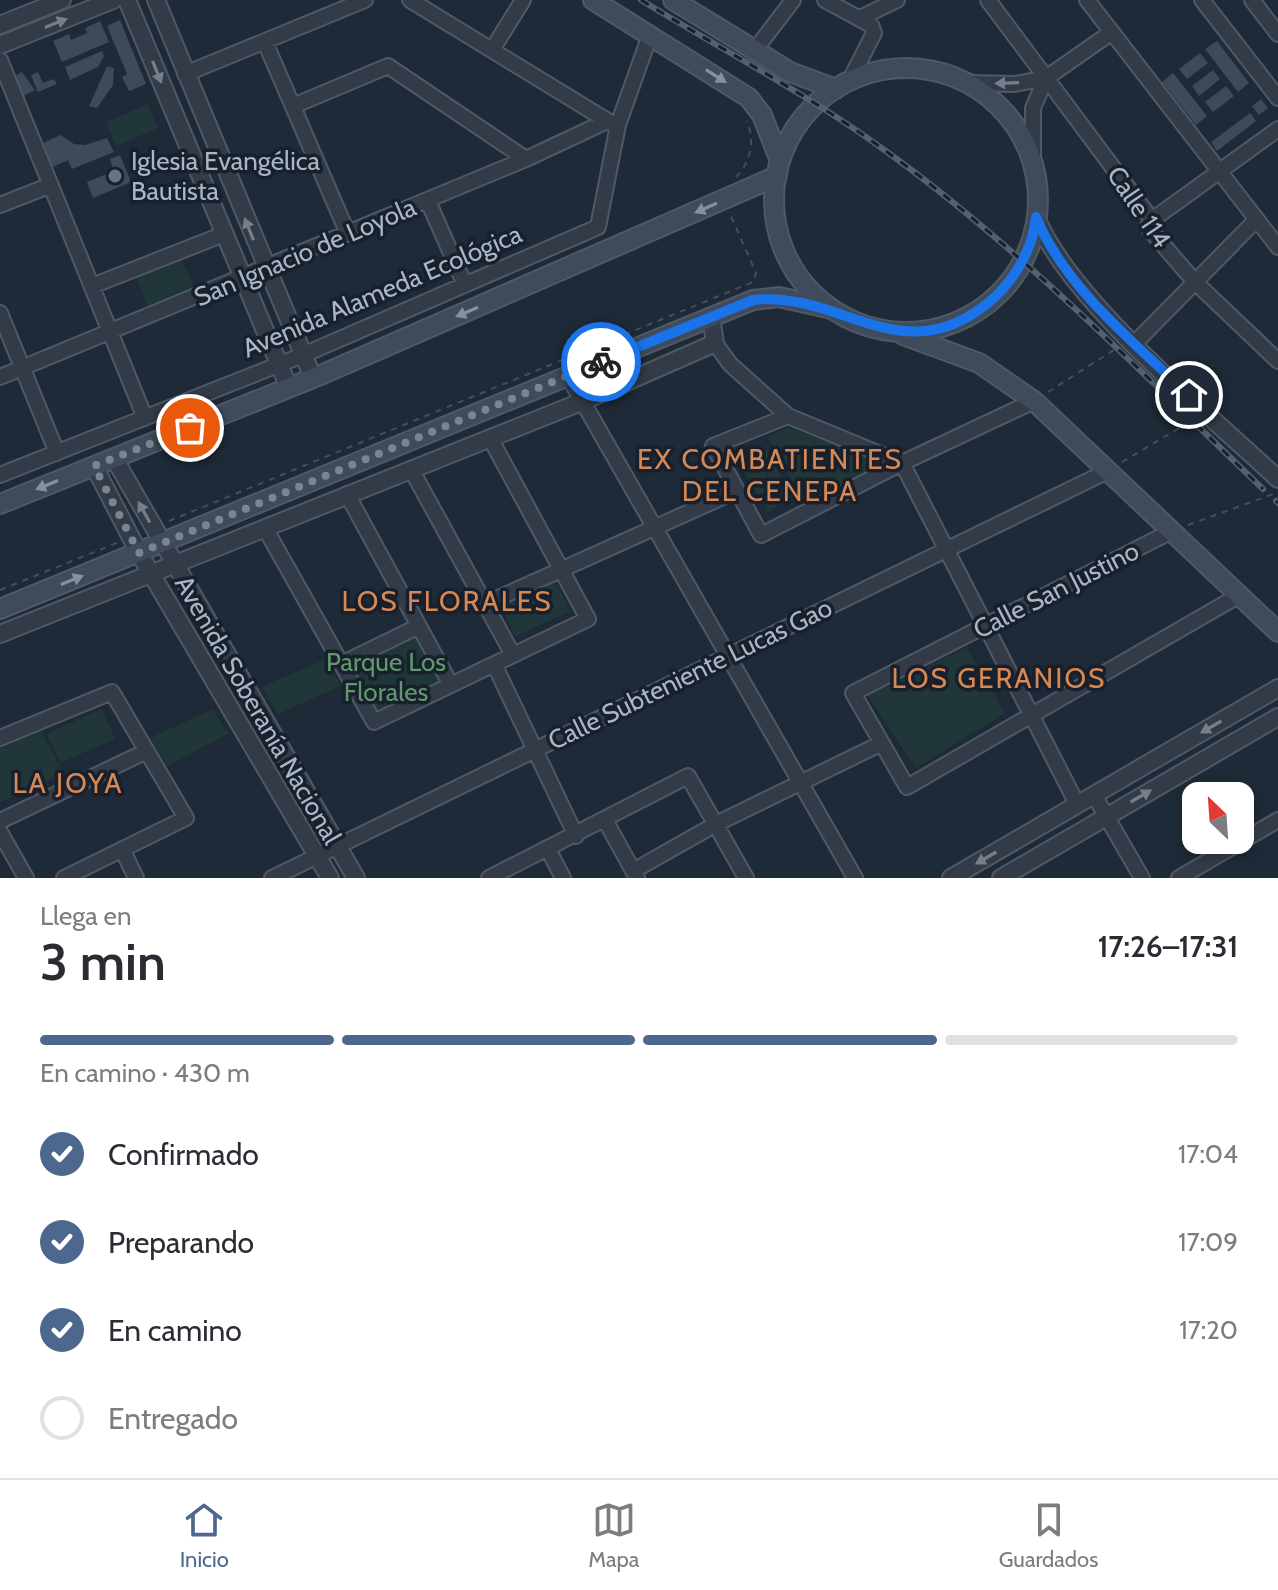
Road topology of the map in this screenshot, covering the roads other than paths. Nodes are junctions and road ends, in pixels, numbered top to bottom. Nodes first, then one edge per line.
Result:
1 (62, 0) edge
2 (113, 0) edge
3 (127, 0) edge
4 (156, 0) edge
5 (365, 0) edge
6 (410, 0) edge
7 (523, 0) edge
8 (593, 0) edge
9 (673, 0) edge
10 (793, 0) edge
11 (825, 0) edge
12 (897, 0) edge
13 (988, 0) edge
14 (1087, 0) edge
15 (1202, 0) edge
16 (1252, 0) edge
17 (347, 4) edge
18 (860, 18) junction
19 (0, 25) edge
20 (1112, 32) junction
21 (1278, 34) edge
22 (650, 35) junction
23 (265, 42) junction
24 (0, 45) edge
25 (492, 50) junction
26 (755, 50) junction
27 (0, 60) edge
28 (185, 74) junction
29 (1046, 78) junction
30 (967, 83) junction
31 (842, 86) junction
32 (1278, 98) edge
33 (293, 106) junction
34 (612, 123) junction
35 (1278, 129) edge
36 (526, 159) junction
37 (1033, 164) junction
38 (778, 168) junction
39 (1219, 172) junction
40 (51, 185) junction
41 (428, 201) junction
42 (0, 205) edge
43 (1036, 217) junction
44 (1152, 220) junction
45 (1256, 220) junction
46 (598, 227) junction
47 (224, 234) junction
48 (348, 234) junction
49 (1278, 247) edge
50 (611, 249) junction
51 (266, 268) junction
52 (242, 278) junction
53 (1195, 282) junction
54 (465, 285) junction
55 (92, 286) junction
56 (832, 309) junction
57 (0, 313) edge
58 (711, 317) junction
59 (888, 330) junction
60 (110, 332) junction
61 (715, 343) junction
62 (1135, 343) junction
63 (303, 355) junction
64 (1278, 361) edge
65 (277, 366) junction
66 (23, 368) junction
67 (568, 376) junction
68 (0, 377) edge
69 (313, 378) junction
70 (289, 388) junction
71 (1034, 401) junction
72 (581, 402) junction
73 (788, 416) junction
74 (145, 418) junction
75 (490, 438) junction
76 (57, 453) junction
77 (114, 458) junction
78 (902, 463) junction
79 (94, 466) junction
80 (411, 469) junction
81 (1108, 471) junction
82 (0, 475) edge
83 (1278, 479) edge
84 (736, 491) junction
85 (347, 494) junction
86 (0, 504) edge
87 (653, 526) junction
88 (265, 528) junction
89 (1172, 531) junction
90 (158, 535) junction
91 (135, 545) junction
92 (945, 550) junction
93 (174, 565) junction
94 (561, 569) junction
95 (151, 572) junction
96 (1238, 596) junction
97 (485, 604) junction
98 (0, 609) edge
99 (419, 626) junction
100 (985, 626) junction
101 (1278, 632) edge
102 (0, 634) edge
103 (513, 655) junction
104 (727, 656) junction
105 (341, 664) junction
106 (494, 664) junction
107 (451, 685) junction
108 (1278, 688) edge
109 (250, 697) junction
110 (230, 708) junction
111 (1031, 716) junction
112 (1278, 717) edge
113 (0, 738) edge
114 (882, 743) junction
115 (535, 750) junction
116 (147, 751) junction
117 (802, 785) junction
118 (1094, 795) junction
119 (1077, 804) junction
120 (1106, 817) junction
121 (605, 820) junction
122 (1278, 820) edge
123 (0, 821) edge
124 (716, 824) junction
125 (0, 832) edge
126 (576, 836) junction
127 (337, 846) junction
128 (122, 849) junction
129 (548, 849) junction
130 (317, 856) junction
131 (635, 874) edge
132 (26, 878) edge
133 (64, 878) edge
134 (136, 878) edge
135 (272, 878) edge
136 (330, 878) edge
137 (356, 878) edge
138 (489, 878) edge
139 (563, 878) edge
140 (746, 878) edge
141 (855, 878) edge
142 (951, 878) edge
143 (1001, 878) edge
144 (1142, 878) edge
145 (1179, 878) edge

1 - 19 street
24 -> 2 street
3 -> 47 street
4 - 28 street
5 - 17 street
6 - 25 street
7 - 25 street
8 - 22 main road
9 - 26 main road
10 - 26 street
11 - 18 street
12 - 18 street
13 - 29 street, Calle 114
14 - 20 street
15 - 32 street
16 - 21 street
17 - 23 street
18 - 31 street
20 - 29 street
20 - 39 street
22 - 34 street
22 -> 38 main road
23 - 28 street
23 - 33 street
25 - 34 street
26 - 31 main road
27 - 40 street
51 -> 28 street
29 -> 30 street
29 - 37 street
29 - 44 street, Calle 114
30 - 31 main road
30 - 37 main road
31 - 38 main road
33 - 36 street
33 - 48 street
34 - 36 street, San Ignacio de Loyola
34 - 46 street
35 - 39 street
36 - 41 street, San Ignacio de Loyola
37 - 43 main road
38 -> 50 main road, Avenida Alameda Ecológica
38 - 56 main road
39 - 44 street
39 - 45 street
40 - 42 street
40 - 55 street
41 - 48 street, San Ignacio de Loyola
41 - 54 street
43 - 59 main road
43 - 62 street
44 - 53 street, Calle 114
45 - 49 street
45 - 53 street
46 - 50 street
46 - 54 street, Avenida Alameda Ecológica
47 - 52 street
47 - 55 street
48 - 51 street, San Ignacio de Loyola
50 -> 69 main road, Avenida Alameda Ecológica
51 - 52 street, San Ignacio de Loyola
51 - 63 street
52 - 60 street, San Ignacio de Loyola
52 - 65 street
53 - 62 street
53 - 64 street, Calle 114
54 - 63 street, Avenida Alameda Ecológica
55 - 60 street
56 - 58 main road
56 - 59 main road
57 - 66 street
58 - 61 street
58 - 67 main road
59 - 71 main road
60 - 66 street, San Ignacio de Loyola
60 - 74 street
61 - 72 street
61 - 73 street
62 - 83 street
63 - 65 street, Avenida Alameda Ecológica
63 - 69 street
65 - 70 street
65 - 74 street, Avenida Alameda Ecológica
66 - 68 street, San Ignacio de Loyola
66 - 76 street
67 - 72 street
67 - 90 main road
69 - 70 main road, Avenida Alameda Ecológica
70 - 77 main road, Avenida Alameda Ecológica
71 - 78 street
71 - 81 main road
72 - 75 street
72 - 87 street
73 - 78 street
73 - 84 street
74 - 76 street, Avenida Alameda Ecológica
75 - 80 street
75 - 94 street
76 - 82 street, Avenida Alameda Ecológica
77 - 79 main road, Avenida Alameda Ecológica
90 -> 77 street, Avenida Soberanía Nacional
78 - 84 street
78 - 92 street
79 -> 86 main road, Avenida Alameda Ecológica
79 - 91 street, Avenida Soberanía Nacional
80 - 85 street
80 - 97 street
81 - 89 main road
81 - 92 street, Calle Subteniente Lucas Gao
84 - 87 street
85 - 88 street
85 - 99 street
87 - 94 street
87 - 104 street
88 - 93 street
88 - 105 street
89 - 96 main road
89 - 100 street, Calle San Justino
90 - 91 main road
90 - 93 street, Avenida Soberanía Nacional
91 - 95 street, Avenida Soberanía Nacional
98 -> 91 main road
92 - 100 street
92 - 104 street, Calle Subteniente Lucas Gao
93 - 95 street
93 - 109 street, Avenida Soberanía Nacional
94 - 97 street
94 - 103 street
95 - 102 street
95 - 110 street, Avenida Soberanía Nacional
96 - 101 main road
96 - 111 street
97 - 103 street
99 - 105 street
99 - 107 street
100 - 111 street
100 - 114 street, Calle San Justino
103 - 106 street
104 - 115 street, Calle Subteniente Lucas Gao
104 - 117 street
105 - 107 street
106 - 107 street
106 - 115 street
108 -> 118 street
109 - 110 street
109 - 127 street, Avenida Soberanía Nacional
110 - 130 street, Avenida Soberanía Nacional
111 - 114 street
111 - 119 street
120 -> 112 street
113 - 116 street
114 - 117 street
115 - 126 street
115 - 127 street, Calle Subteniente Lucas Gao
116 - 123 street
116 - 128 street
117 - 124 street
117 - 141 street
118 - 119 street
118 - 120 street
119 -> 142 street
120 - 143 street
120 - 144 street
121 - 124 street
121 - 126 street
121 - 131 street
122 - 145 street
124 - 131 street
124 - 140 street
125 - 132 street
126 - 129 street
127 - 130 street, Calle Subteniente Lucas Gao
127 - 137 street, Avenida Soberanía Nacional
128 - 133 street
128 - 134 street
129 - 138 street
129 - 139 street
130 - 135 street, Calle Subteniente Lucas Gao
130 - 136 street, Avenida Soberanía Nacional

